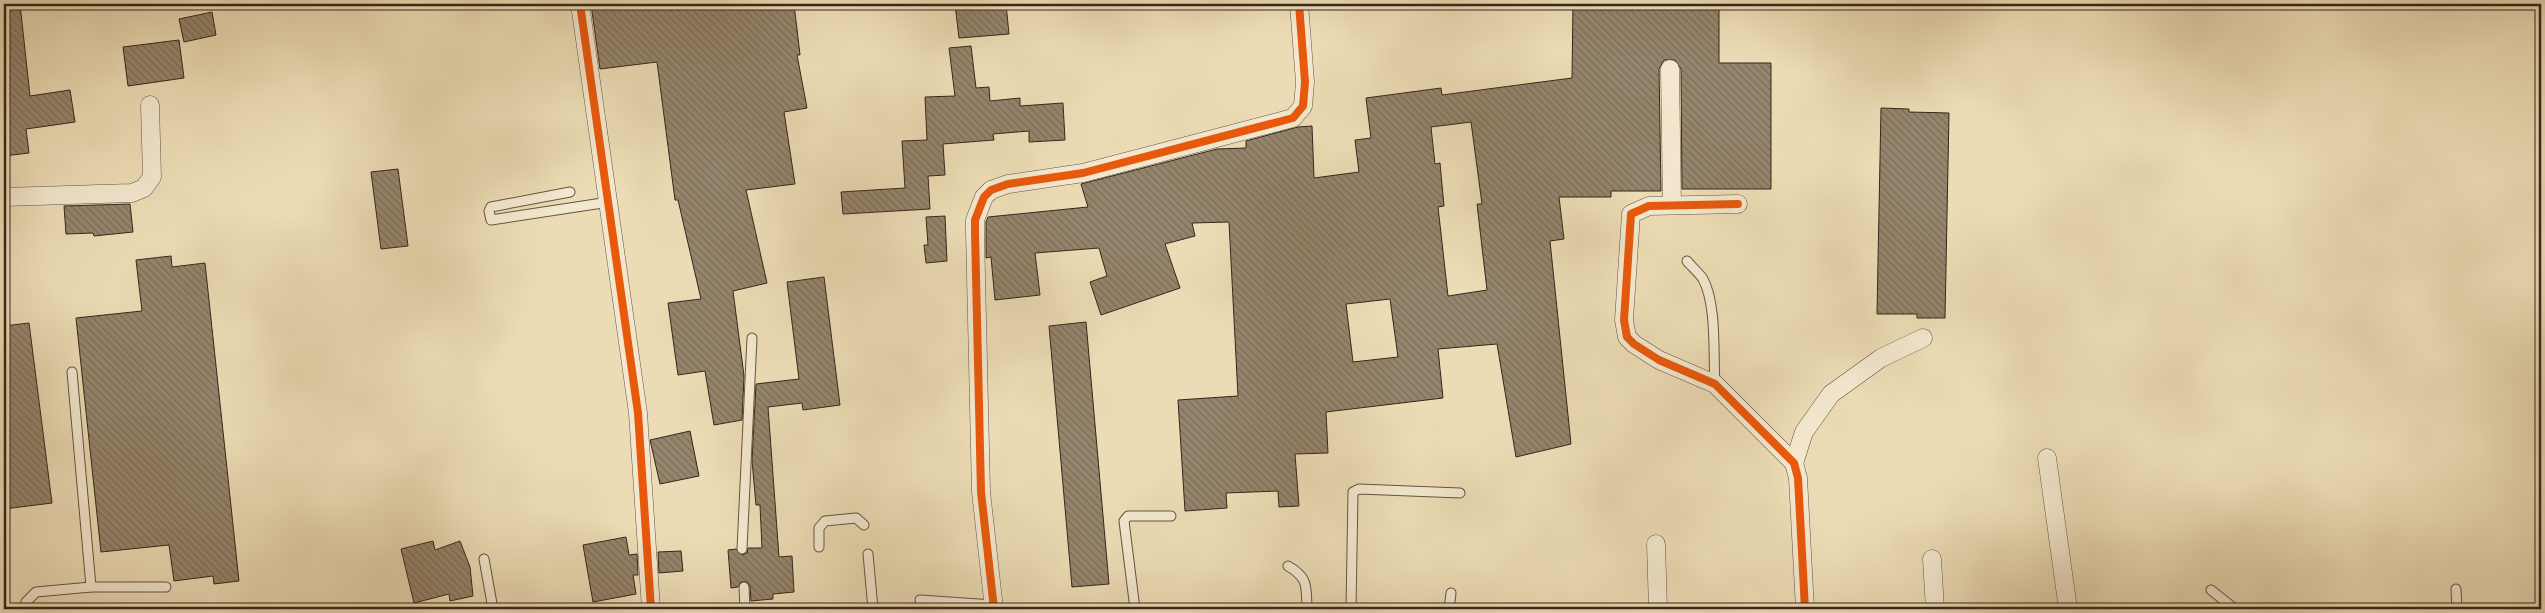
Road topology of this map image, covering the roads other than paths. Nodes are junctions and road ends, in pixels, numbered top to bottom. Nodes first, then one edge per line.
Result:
1 (580, 4) edge
2 (1299, 4) edge
3 (1670, 70) dead end
4 (150, 105) dead end
5 (570, 192) dead end
6 (4, 197) edge
7 (609, 202) junction
8 (1738, 204) dead end
9 (1672, 205) junction
10 (1687, 261) dead end
11 (752, 338) dead end
12 (1923, 338) dead end
13 (72, 372) dead end
14 (1715, 384) junction
15 (2047, 458) dead end
16 (1794, 463) junction
17 (1460, 493) dead end
18 (1171, 516) dead end
19 (864, 524) dead end
20 (1656, 544) dead end
21 (819, 547) dead end
22 (742, 549) dead end
23 (868, 554) dead end
24 (484, 559) dead end
25 (1932, 559) dead end
26 (1288, 566) dead end
27 (91, 587) junction
28 (166, 587) dead end
29 (744, 587) dead end
30 (2456, 589) dead end
31 (2211, 590) dead end
32 (1450, 593) dead end
33 (920, 600) dead end
34 (993, 607) edge
35 (25, 609) edge
36 (493, 609) edge
37 (651, 609) edge
38 (745, 609) edge
39 (873, 609) edge
40 (1135, 609) edge
41 (1307, 609) edge
42 (1351, 609) edge
43 (1449, 609) edge
44 (1658, 609) edge
45 (1805, 609) edge
46 (1935, 609) edge
47 (2068, 609) edge
48 (2236, 609) edge
49 (2456, 609) edge

1 - 7 street
2 - 34 street
3 - 9 street
4 - 6 street
5 - 7 lane
7 - 37 street
8 - 9 street
9 - 14 street
10 - 14 lane
11 - 22 lane
12 - 16 street
13 - 27 lane
14 - 16 street
15 - 47 street
16 - 45 street
17 - 42 lane
18 - 40 lane
19 - 21 lane
20 - 44 street
23 - 39 lane
24 - 36 lane
25 - 46 street
26 - 41 lane
27 - 28 lane
27 - 35 lane
29 - 38 lane
30 - 49 lane
31 - 48 lane
32 - 43 lane
33 - 34 lane

